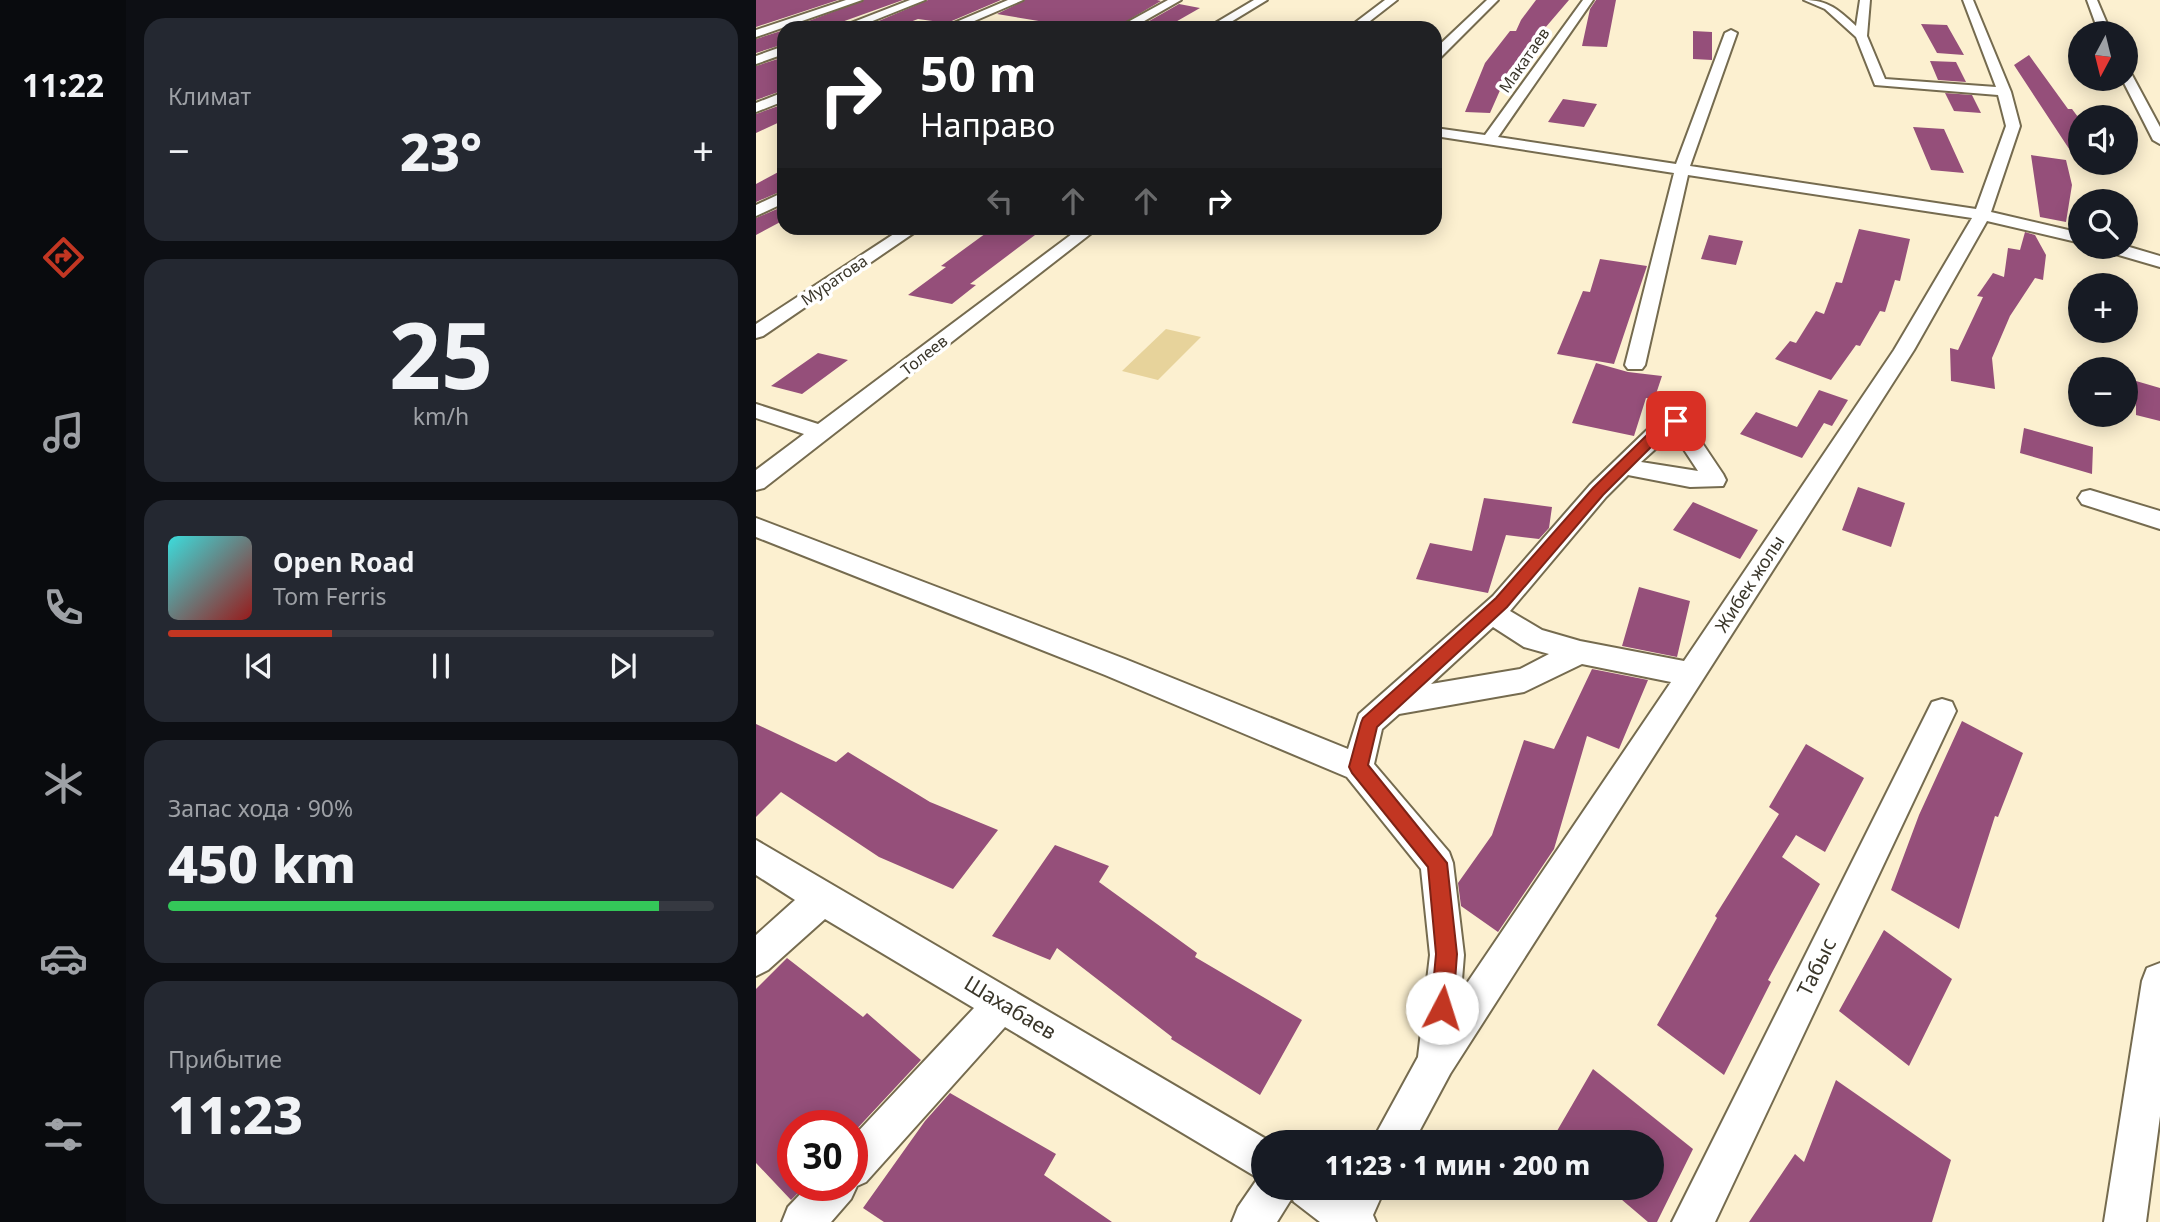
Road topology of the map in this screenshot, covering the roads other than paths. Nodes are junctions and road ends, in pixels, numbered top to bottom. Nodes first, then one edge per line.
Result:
1 (857, 0) edge
2 (920, 0) edge
3 (1018, 0) edge
4 (1176, 0) edge
5 (1262, 0) edge
6 (1392, 0) edge
7 (1493, 0) edge
8 (1588, 0) edge
9 (1809, 0) edge
10 (1865, 0) edge
11 (1968, 0) edge
12 (2092, 0) edge
13 (795, 21) edge
14 (863, 21) edge
15 (966, 21) edge
16 (1136, 21) edge
17 (1225, 21) edge
18 (1364, 21) edge
19 (2100, 21) edge
20 (777, 27) edge
21 (1731, 33) dead end
22 (756, 34) edge
23 (1861, 36) junction
24 (1442, 49) edge
25 (777, 52) edge
26 (756, 60) edge
27 (2134, 91) edge
28 (2004, 92) junction
29 (777, 99) edge
30 (756, 108) edge
31 (1442, 133) edge
32 (1489, 140) junction
33 (2160, 140) edge
34 (1682, 169) junction
35 (777, 200) edge
36 (756, 211) edge
37 (1982, 215) junction
38 (902, 235) edge
39 (1081, 235) edge
40 (2068, 236) edge
41 (2138, 255) edge
42 (2160, 262) edge
43 (756, 332) edge
44 (1634, 365) dead end
45 (756, 411) edge
46 (823, 433) junction
47 (1624, 466) dead end
48 (756, 482) edge
49 (2090, 498) dead end
50 (2160, 520) edge
51 (756, 527) edge
52 (1492, 612) junction
53 (1580, 652) junction
54 (1691, 674) junction
55 (1392, 703) junction
56 (1942, 711) dead end
57 (1358, 767) junction
58 (756, 856) edge
59 (822, 898) junction
60 (756, 958) edge
61 (2160, 981) edge
62 (1003, 1003) junction
63 (1437, 1061) junction
64 (1398, 1130) edge
65 (868, 1151) edge
66 (1251, 1152) edge
67 (1267, 1200) edge
68 (1335, 1200) edge
69 (822, 1201) edge
70 (1356, 1209) edge
71 (803, 1222) edge
72 (1253, 1222) edge
73 (1693, 1222) edge
74 (2125, 1222) edge

1 - 13 street
2 - 14 street
3 - 15 street
4 - 16 street
5 - 17 street
6 - 18 street
7 - 24 street
8 - 32 street, Макатаев
9 - 23 street
10 - 23 street
11 - 28 street, Жибек жолы
12 - 19 street
20 - 22 street
21 - 34 street
23 - 28 street
25 - 26 street
27 - 33 street
28 - 37 street, Жибек жолы
29 - 30 street
31 - 32 street
32 - 34 street
34 - 37 street
34 - 44 street
35 - 36 street
37 - 40 street
37 - 54 street, Жибек жолы
38 - 43 street, Муратова
39 - 46 street, Толеев
41 - 42 street
45 - 46 street
46 - 48 street, Толеев
47 - 52 street
49 - 50 street
51 - 57 street
52 - 53 street
52 - 55 street
53 - 54 street
53 - 55 street
54 - 63 street, Жибек жолы
55 - 57 street
56 - 73 street, Табыс
57 - 63 street
58 - 59 street, Шахабаев
59 - 60 street
59 - 62 street, Шахабаев
61 - 74 street
62 - 65 street
62 - 66 street, Шахабаев
63 - 64 street, Жибек жолы
67 - 72 street
68 - 70 street
69 - 71 street

